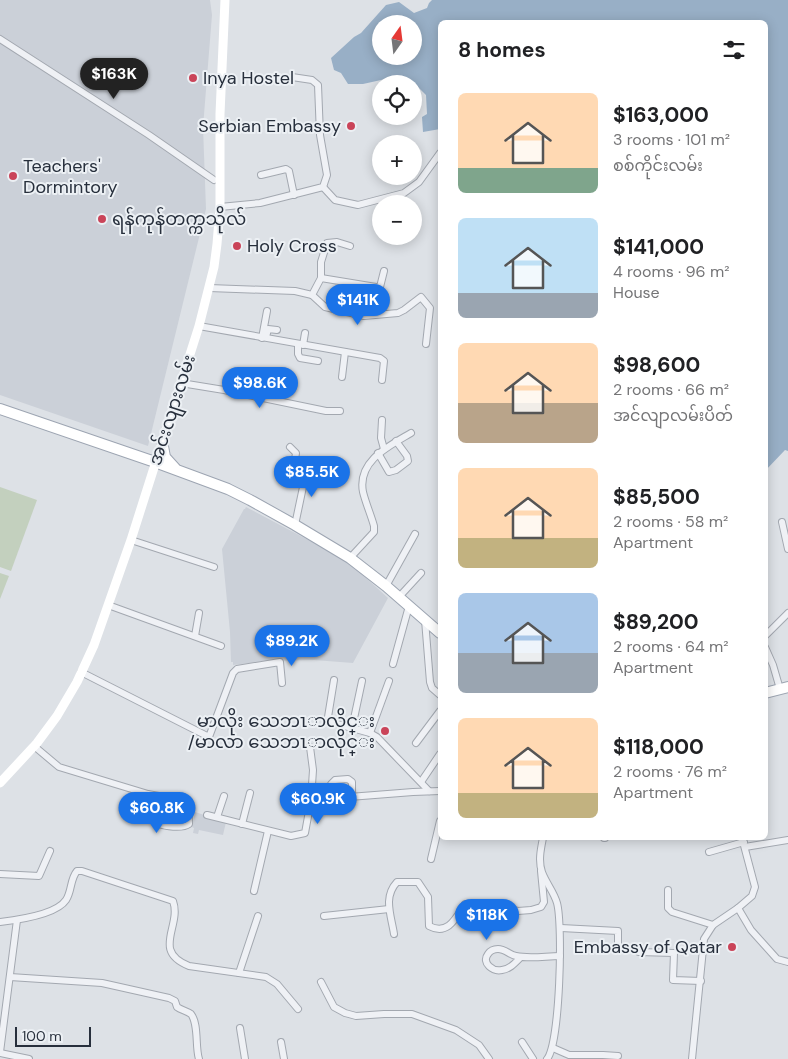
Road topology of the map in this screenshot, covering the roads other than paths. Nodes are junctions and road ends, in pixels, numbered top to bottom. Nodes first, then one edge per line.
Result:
1 (226, 0) edge
2 (0, 39) edge
3 (292, 77) dead end
4 (438, 156) edge
5 (261, 175) dead end
6 (214, 180) dead end
7 (323, 187) junction
8 (294, 195) junction
9 (220, 207) junction
10 (350, 246) dead end
11 (384, 272) dead end
12 (321, 278) junction
13 (209, 288) junction
14 (312, 295) junction
15 (267, 311) dead end
16 (199, 326) junction
17 (277, 330) dead end
18 (305, 333) dead end
19 (264, 338) junction
20 (426, 344) dead end
21 (300, 345) junction
22 (345, 352) junction
23 (318, 361) dead end
24 (342, 377) dead end
25 (382, 380) dead end
26 (181, 384) junction
27 (0, 409) edge
28 (340, 411) dead end
29 (382, 420) dead end
30 (411, 433) dead end
31 (162, 441) junction
32 (396, 441) junction
33 (290, 447) dead end
34 (381, 451) junction
35 (156, 462) junction
36 (300, 469) dead end
37 (177, 470) junction
38 (299, 478) junction
39 (782, 522) dead end
40 (295, 525) junction
41 (415, 534) dead end
42 (131, 540) junction
43 (788, 549) edge
44 (350, 558) junction
45 (214, 568) dead end
46 (421, 573) dead end
47 (386, 586) junction
48 (399, 597) junction
49 (108, 604) junction
50 (409, 606) junction
51 (199, 612) dead end
52 (788, 613) edge
53 (425, 620) junction
54 (438, 631) edge
55 (768, 633) edge
56 (194, 636) junction
57 (221, 646) dead end
58 (768, 653) edge
59 (394, 664) dead end
60 (81, 672) junction
61 (334, 680) dead end
62 (362, 681) dead end
63 (388, 681) dead end
64 (282, 683) dead end
65 (784, 688) edge
66 (768, 692) edge
67 (438, 693) edge
68 (438, 714) edge
69 (352, 728) junction
70 (370, 733) junction
71 (416, 743) dead end
72 (34, 746) junction
73 (310, 747) dead end
74 (438, 757) edge
75 (421, 782) junction
76 (0, 783) edge
77 (429, 791) junction
78 (438, 791) edge
79 (250, 793) dead end
80 (148, 794) junction
81 (224, 796) dead end
82 (352, 796) junction
83 (332, 798) junction
84 (311, 800) junction
85 (207, 814) dead end
86 (217, 817) junction
87 (242, 824) junction
88 (438, 829) edge
89 (268, 831) junction
90 (542, 840) edge
91 (788, 840) edge
92 (744, 842) edge
93 (50, 851) dead end
94 (709, 852) dead end
95 (431, 859) dead end
96 (541, 871) junction
97 (0, 874) edge
98 (668, 890) dead end
99 (254, 891) dead end
100 (738, 908) junction
101 (389, 909) junction
102 (258, 916) dead end
103 (324, 916) dead end
104 (17, 920) junction
105 (0, 922) edge
106 (713, 925) junction
107 (561, 928) junction
108 (394, 934) dead end
109 (618, 945) dead end
110 (639, 952) dead end
111 (560, 956) junction
112 (521, 957) junction
113 (788, 962) edge
114 (239, 973) junction
115 (10, 977) junction
116 (700, 981) junction
117 (321, 982) dead end
118 (3, 1000) edge
119 (298, 1010) dead end
120 (240, 1028) dead end
121 (281, 1042) dead end
122 (522, 1042) dead end
123 (0, 1048) edge
124 (553, 1048) junction
125 (618, 1056) dead end
126 (29, 1059) edge
127 (199, 1059) edge
128 (244, 1059) edge
129 (284, 1059) edge
130 (490, 1059) edge
131 (533, 1059) edge
132 (547, 1059) edge
133 (692, 1059) edge

1 - 9 main road, အင်းလျားလမ်း
2 - 6 street
3 - 7 street
4 - 7 street
5 - 8 street
7 - 8 street
8 - 9 street
9 - 13 main road, အင်းလျားလမ်း
10 - 12 street
11 - 12 street
12 - 14 street
13 - 14 street
13 - 16 main road, အင်းလျားလမ်း
14 - 20 street
15 - 19 street
16 - 19 street
16 - 26 main road, အင်းလျားလမ်း
17 - 19 street
18 - 21 street
19 - 21 street
21 - 22 street
21 - 23 street
22 - 24 street
22 - 25 street
26 - 28 street
26 - 31 main road, အင်းလျားလမ်း
27 - 35 main road
29 - 34 street
30 - 32 street
31 - 35 main road, အင်းလျားလမ်း
31 - 37 main road
32 - 34 street
32 - 34 street
33 - 38 street
34 - 44 street
35 - 37 main road
35 - 42 main road, အင်းလျားလမ်း
36 - 38 street
37 - 40 main road
38 - 40 street
39 - 43 street
40 - 44 main road
41 - 47 street
42 - 45 street
42 - 49 main road, အင်းလျားလမ်း
44 - 47 main road
46 - 48 street
47 - 48 main road
48 - 50 main road
49 - 56 street
49 - 60 main road, အင်းလျားလမ်း
50 - 53 main road
50 - 59 street
51 - 56 street
52 - 55 street
53 - 54 main road
53 - 67 street
56 - 57 street
58 - 65 street
60 - 64 street
60 - 72 main road, အင်းလျားလမ်း
61 - 69 street
62 - 69 street
63 - 70 street
65 - 66 main road
68 - 71 street
69 - 70 street
70 - 75 street
72 - 76 main road, အင်းလျားလမ်း
72 - 80 street
73 - 84 street
74 - 75 street
75 - 77 street
77 - 78 street
77 - 82 street
79 - 87 street
80 - 80 street
81 - 86 street
82 - 83 street
82 - 83 street
83 - 84 street
84 - 89 street
85 - 86 street
86 - 87 street
87 - 89 street
88 - 95 street
89 - 99 street
90 - 96 street
91 - 92 street
92 - 94 street
92 - 100 street
93 - 97 street
96 - 101 street
96 - 107 street
98 - 106 street
100 - 106 street
100 - 113 street
101 - 103 street
101 - 108 street
102 - 114 street
104 - 105 street
104 - 114 street
104 - 115 street
106 - 116 street
107 - 109 street
107 - 111 street
110 - 116 street
111 - 112 street
111 - 124 street
112 - 112 street
114 - 119 street
115 - 118 street
115 - 127 street
116 - 133 street
117 - 130 street
118 - 123 street
120 - 128 street
121 - 129 street
122 - 131 street
123 - 126 street
124 - 125 street
124 - 132 street

